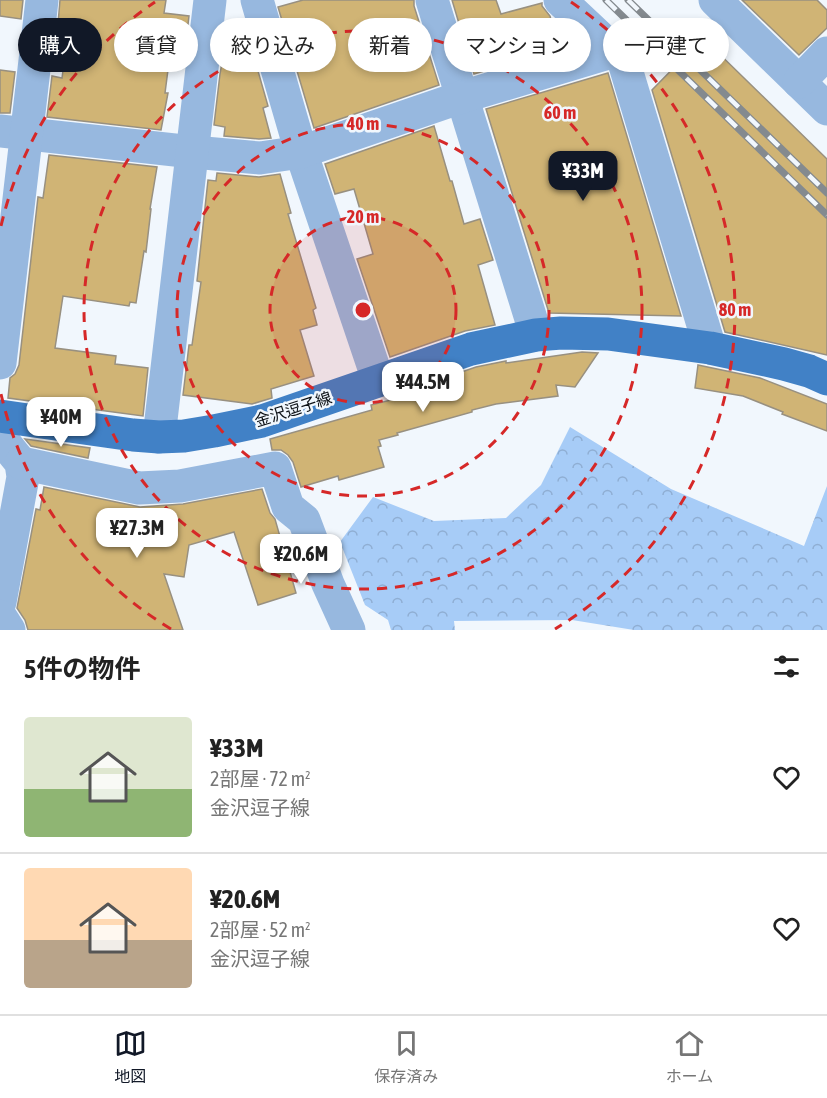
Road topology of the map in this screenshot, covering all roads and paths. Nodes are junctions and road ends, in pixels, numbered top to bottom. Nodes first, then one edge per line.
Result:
1 (42, 0) edge
2 (210, 0) edge
3 (258, 0) edge
4 (432, 0) edge
5 (560, 0) edge
6 (715, 0) edge
7 (603, 40) edge
8 (827, 53) edge
9 (603, 55) edge
10 (627, 72) edge
11 (799, 82) junction
12 (462, 97) junction
13 (827, 109) edge
14 (14, 133) edge
15 (193, 152) junction
16 (301, 152) junction
17 (536, 335) junction
18 (710, 348) junction
19 (0, 363) edge
20 (827, 379) edge
21 (378, 380) junction
22 (0, 416) edge
23 (0, 437) edge
24 (159, 437) junction
25 (21, 464) junction
26 (0, 602) edge
27 (0, 616) edge
28 (9, 630) edge
29 (349, 630) edge

1 - 14 street
2 - 15 street
3 - 16 street
4 - 12 street
5 - 7 street
6 - 11 street
8 - 11 street
9 - 12 street
10 - 18 street
11 - 13 street
12 - 16 street
12 - 17 street
14 - 15 street
14 - 19 street
15 - 16 street
15 - 24 street
16 - 21 street
17 - 18 main road, 金沢逗子線
17 - 21 main road, 金沢逗子線
18 - 20 main road, 金沢逗子線
21 - 24 main road, 金沢逗子線
22 - 24 main road, 金沢逗子線
23 - 25 street
25 - 26 street
25 - 29 street
27 - 28 street

